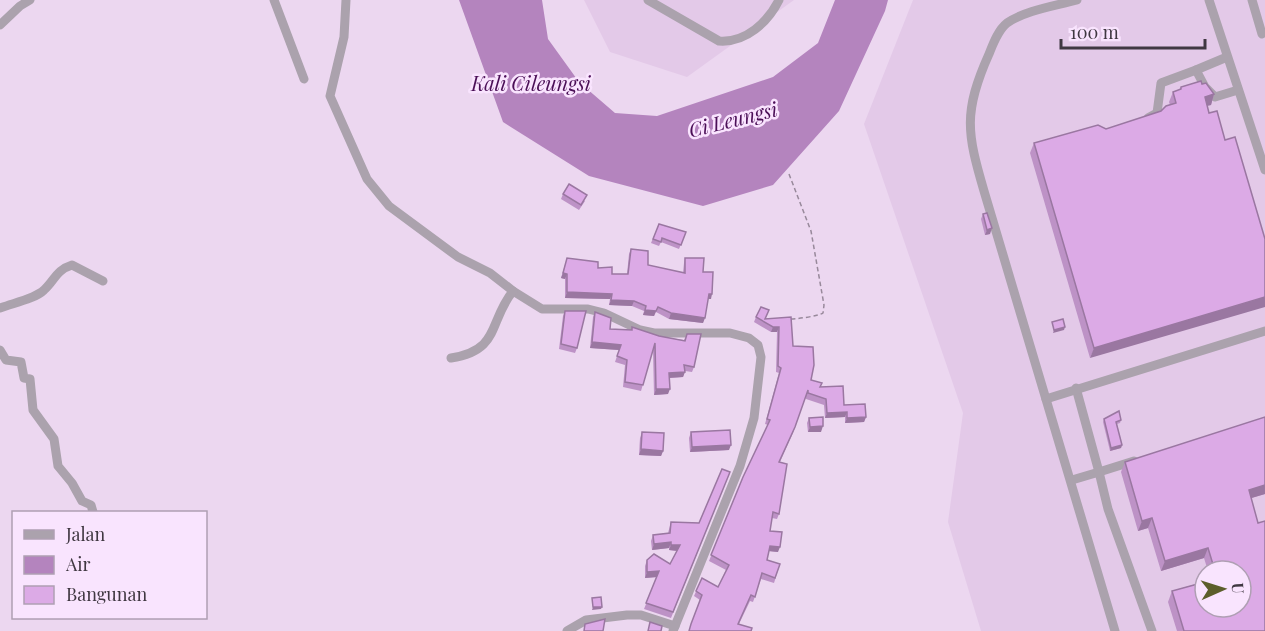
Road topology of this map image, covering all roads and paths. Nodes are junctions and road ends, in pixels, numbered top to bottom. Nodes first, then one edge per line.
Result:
1 (30, 0) edge
2 (274, 0) edge
3 (346, 0) edge
4 (648, 0) edge
5 (779, 0) edge
6 (1077, 0) edge
7 (1209, 0) edge
8 (1252, 0) edge
9 (0, 25) edge
10 (1262, 34) dead end
11 (1227, 57) junction
12 (1197, 70) junction
13 (304, 79) dead end
14 (1238, 90) junction
15 (1142, 119) edge
16 (1265, 170) edge
17 (789, 174) dead end
18 (103, 280) dead end
19 (513, 291) junction
20 (0, 308) edge
21 (788, 320) edge
22 (1265, 331) edge
23 (0, 350) edge
24 (451, 358) dead end
25 (1076, 388) junction
26 (1046, 399) junction
27 (1142, 458) edge
28 (1099, 472) junction
29 (1072, 480) junction
30 (92, 511) edge
31 (674, 629) edge
32 (567, 631) edge
33 (1114, 631) edge
34 (1152, 631) edge

1 - 9 street
2 - 13 street
3 - 19 street
4 - 5 street
6 - 26 street
7 - 11 street
8 - 10 street
11 - 12 street
11 - 14 street
12 - 14 street
12 - 15 street
14 - 16 street
17 - 21 path
18 - 20 street
19 - 24 street
19 - 31 street
22 - 25 street
23 - 30 street
25 - 26 street
25 - 28 street
26 - 29 street
27 - 28 street
28 - 29 street
28 - 34 street
29 - 33 street
31 - 32 street

